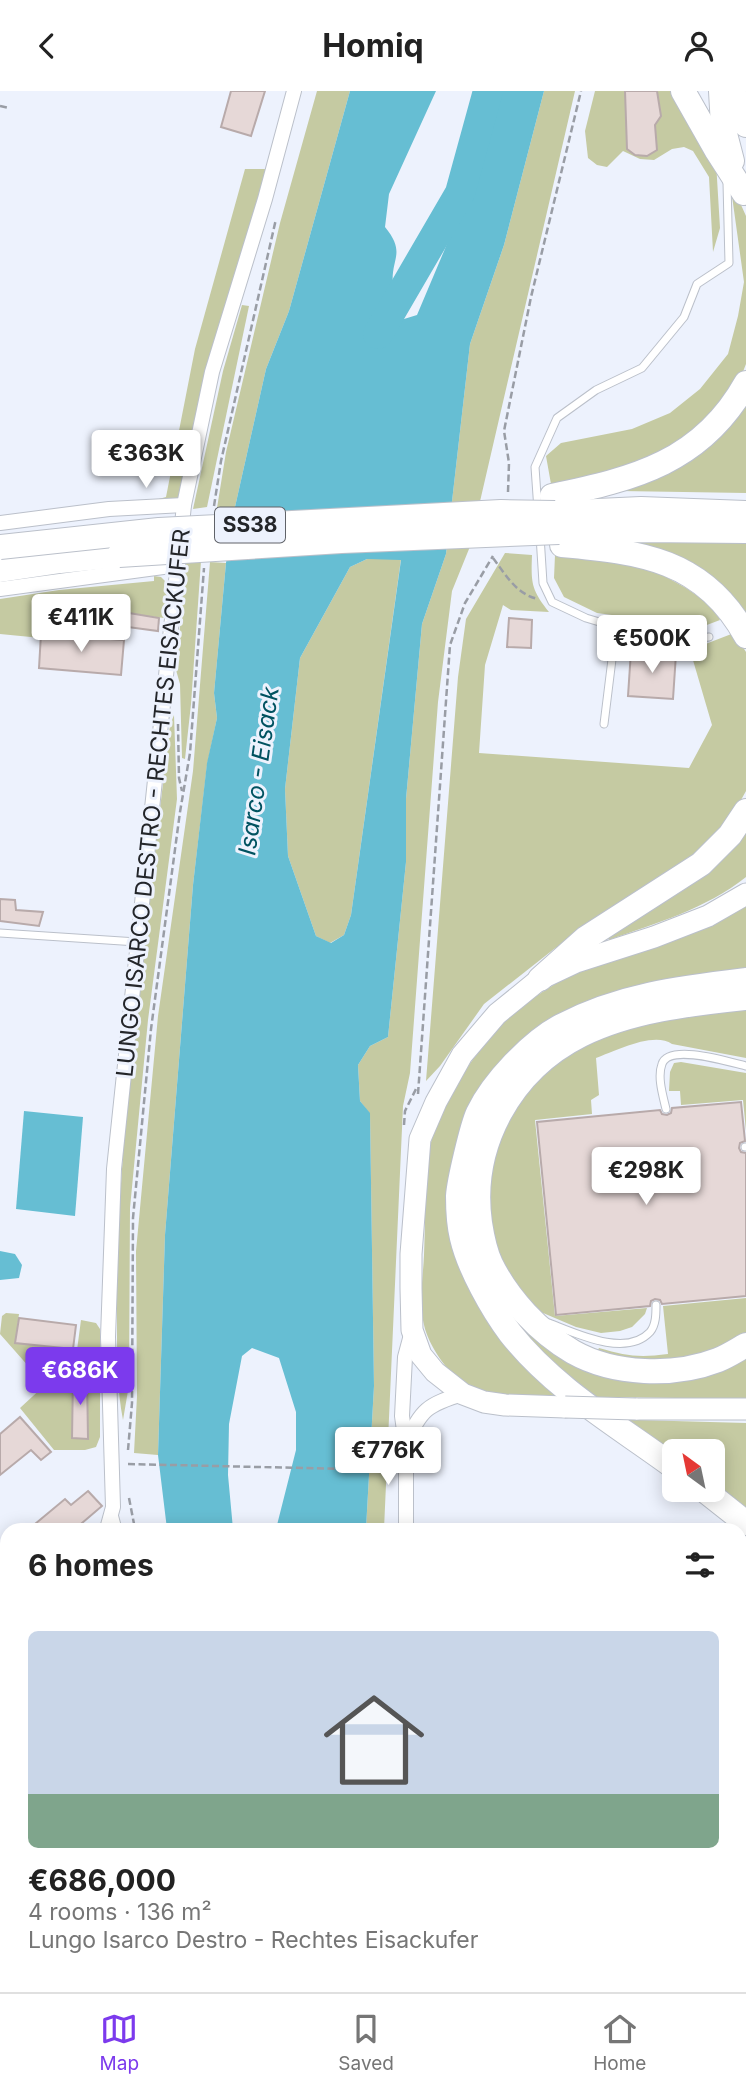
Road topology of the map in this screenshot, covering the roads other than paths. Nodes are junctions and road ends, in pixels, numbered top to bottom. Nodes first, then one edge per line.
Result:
1 (294, 91) edge
2 (683, 91) edge
3 (721, 91) edge
4 (733, 91) edge
5 (746, 125) edge
6 (727, 168) junction
7 (745, 195) edge
8 (746, 383) edge
9 (184, 505) junction
10 (746, 513) edge
11 (503, 522) junction
12 (557, 522) junction
13 (0, 523) edge
14 (746, 531) edge
15 (0, 547) edge
16 (178, 565) junction
17 (0, 570) edge
18 (0, 589) edge
19 (616, 627) junction
20 (746, 636) edge
21 (709, 637) dead end
22 (604, 724) dead end
23 (746, 811) edge
24 (745, 896) edge
25 (0, 933) edge
26 (137, 942) junction
27 (540, 979) junction
28 (746, 980) edge
29 (746, 998) edge
30 (746, 1066) edge
31 (666, 1109) dead end
32 (656, 1305) dead end
33 (526, 1314) junction
34 (412, 1330) junction
35 (746, 1345) edge
36 (463, 1394) junction
37 (746, 1409) edge
38 (406, 1445) junction
39 (662, 1458) edge
40 (719, 1502) edge
41 (113, 1507) junction
42 (109, 1523) edge
43 (117, 1523) edge
44 (406, 1523) edge
45 (745, 1523) edge

1 - 9 street, LUNGO ISARCO DESTRO - RECHTES EISACKUFER
2 - 6 highway
3 - 7 highway
4 - 5 highway
6 - 7 highway
6 - 19 lane
8 - 12 highway
9 - 13 street
9 - 16 street, LUNGO ISARCO DESTRO - RECHTES EISACKUFER
10 - 12 highway
11 - 12 highway, bridge
11 - 12 highway
11 - 15 highway, SS38, bridge
11 - 17 highway, SS38, bridge
12 - 14 highway
12 - 20 highway
16 - 18 street
16 - 26 street, LUNGO ISARCO DESTRO - RECHTES EISACKUFER
19 - 21 lane
19 - 22 lane
23 - 27 highway
24 - 27 main road
25 - 26 lane
26 - 41 street, LUNGO ISARCO DESTRO - RECHTES EISACKUFER
27 - 34 main road
28 - 39 highway
29 - 33 highway
30 - 31 lane
32 - 33 lane
33 - 35 highway
34 - 36 main road
34 - 38 street
36 - 37 main road, bridge
36 - 38 street
38 - 44 street
40 - 45 highway
41 - 42 street, LUNGO ISARCO DESTRO - RECHTES EISACKUFER
41 - 43 lane

